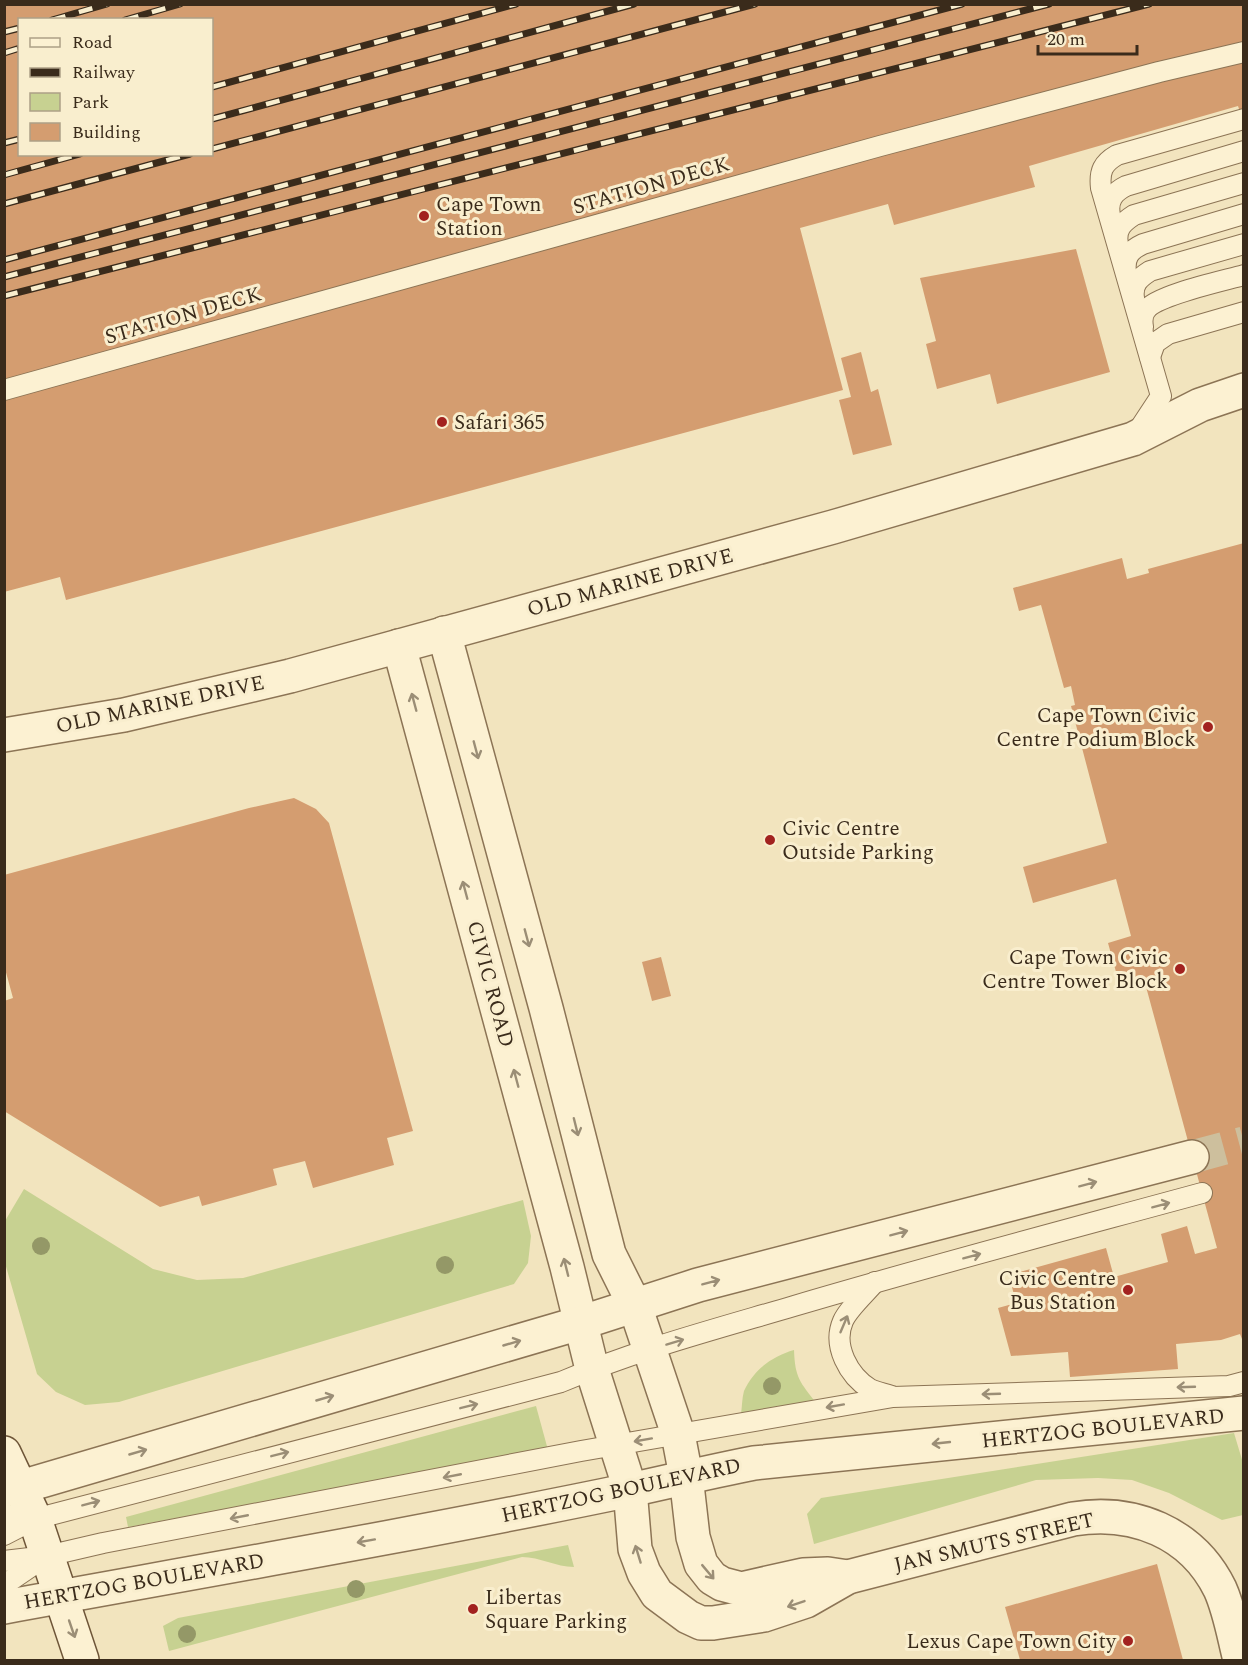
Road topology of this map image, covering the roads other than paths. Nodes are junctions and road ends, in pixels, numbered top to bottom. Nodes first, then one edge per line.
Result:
1 (1244, 52) edge
2 (1244, 119) edge
3 (1244, 152) edge
4 (1244, 183) edge
5 (1244, 214) edge
6 (1110, 218) junction
7 (1244, 244) edge
8 (1119, 247) junction
9 (1244, 275) edge
10 (1127, 276) junction
11 (1135, 303) junction
12 (1244, 312) edge
13 (1144, 332) junction
14 (1150, 357) junction
15 (4, 390) edge
16 (1244, 390) edge
17 (1133, 439) junction
18 (444, 633) junction
19 (399, 646) junction
20 (4, 735) edge
21 (1192, 1157) tunnel mouth
22 (1202, 1193) dead end
23 (876, 1282) junction
24 (635, 1306) junction
25 (580, 1323) junction
26 (648, 1350) junction
27 (592, 1369) junction
28 (1244, 1382) edge
29 (893, 1397) junction
30 (1244, 1413) edge
31 (678, 1434) junction
32 (618, 1444) junction
33 (4, 1453) edge
34 (686, 1476) junction
35 (630, 1490) junction
36 (16, 1502) edge
37 (4, 1535) edge
38 (47, 1556) junction
39 (4, 1561) edge
40 (848, 1577) junction
41 (4, 1585) edge
42 (61, 1597) junction
43 (4, 1607) edge
44 (82, 1660) edge
45 (1240, 1660) edge

1 - 15 lane, STATION DECK
2 - 6 lane
3 - 6 lane
4 - 8 lane
5 - 10 lane
6 - 8 lane
7 - 11 lane
8 - 10 lane
9 - 13 lane
10 - 11 lane
11 - 13 lane
12 - 14 lane
13 - 14 lane
14 - 17 lane
16 - 17 street, OLD MARINE DRIVE
17 - 18 street, OLD MARINE DRIVE
18 - 19 street, OLD MARINE DRIVE
18 -> 24 street
19 - 20 street, OLD MARINE DRIVE
25 -> 19 street, CIVIC ROAD
24 -> 21 street
23 -> 22 lane
26 -> 23 lane
29 -> 23 lane
24 - 25 street
24 - 26 street, JAN SMUTS STREET
25 - 27 street, CIVIC ROAD
36 -> 25 street
26 - 27 lane
26 - 31 street, JAN SMUTS STREET
27 - 32 street, CIVIC ROAD
36 -> 27 lane
28 -> 29 lane
29 -> 31 lane
30 -> 34 street, HERTZOG BOULEVARD
31 -> 32 lane
31 - 34 street, JAN SMUTS STREET
32 - 35 street, JAN SMUTS STREET
32 -> 38 lane
33 - 36 street
34 - 35 street, HERTZOG BOULEVARD
34 -> 40 street, JAN SMUTS STREET
40 -> 35 street, JAN SMUTS STREET
35 -> 42 street, HERTZOG BOULEVARD
36 - 37 lane
36 - 38 street
38 - 39 lane
38 - 41 lane
38 - 42 street
40 - 45 street, JAN SMUTS STREET
42 - 43 street, HERTZOG BOULEVARD
42 -> 44 street

